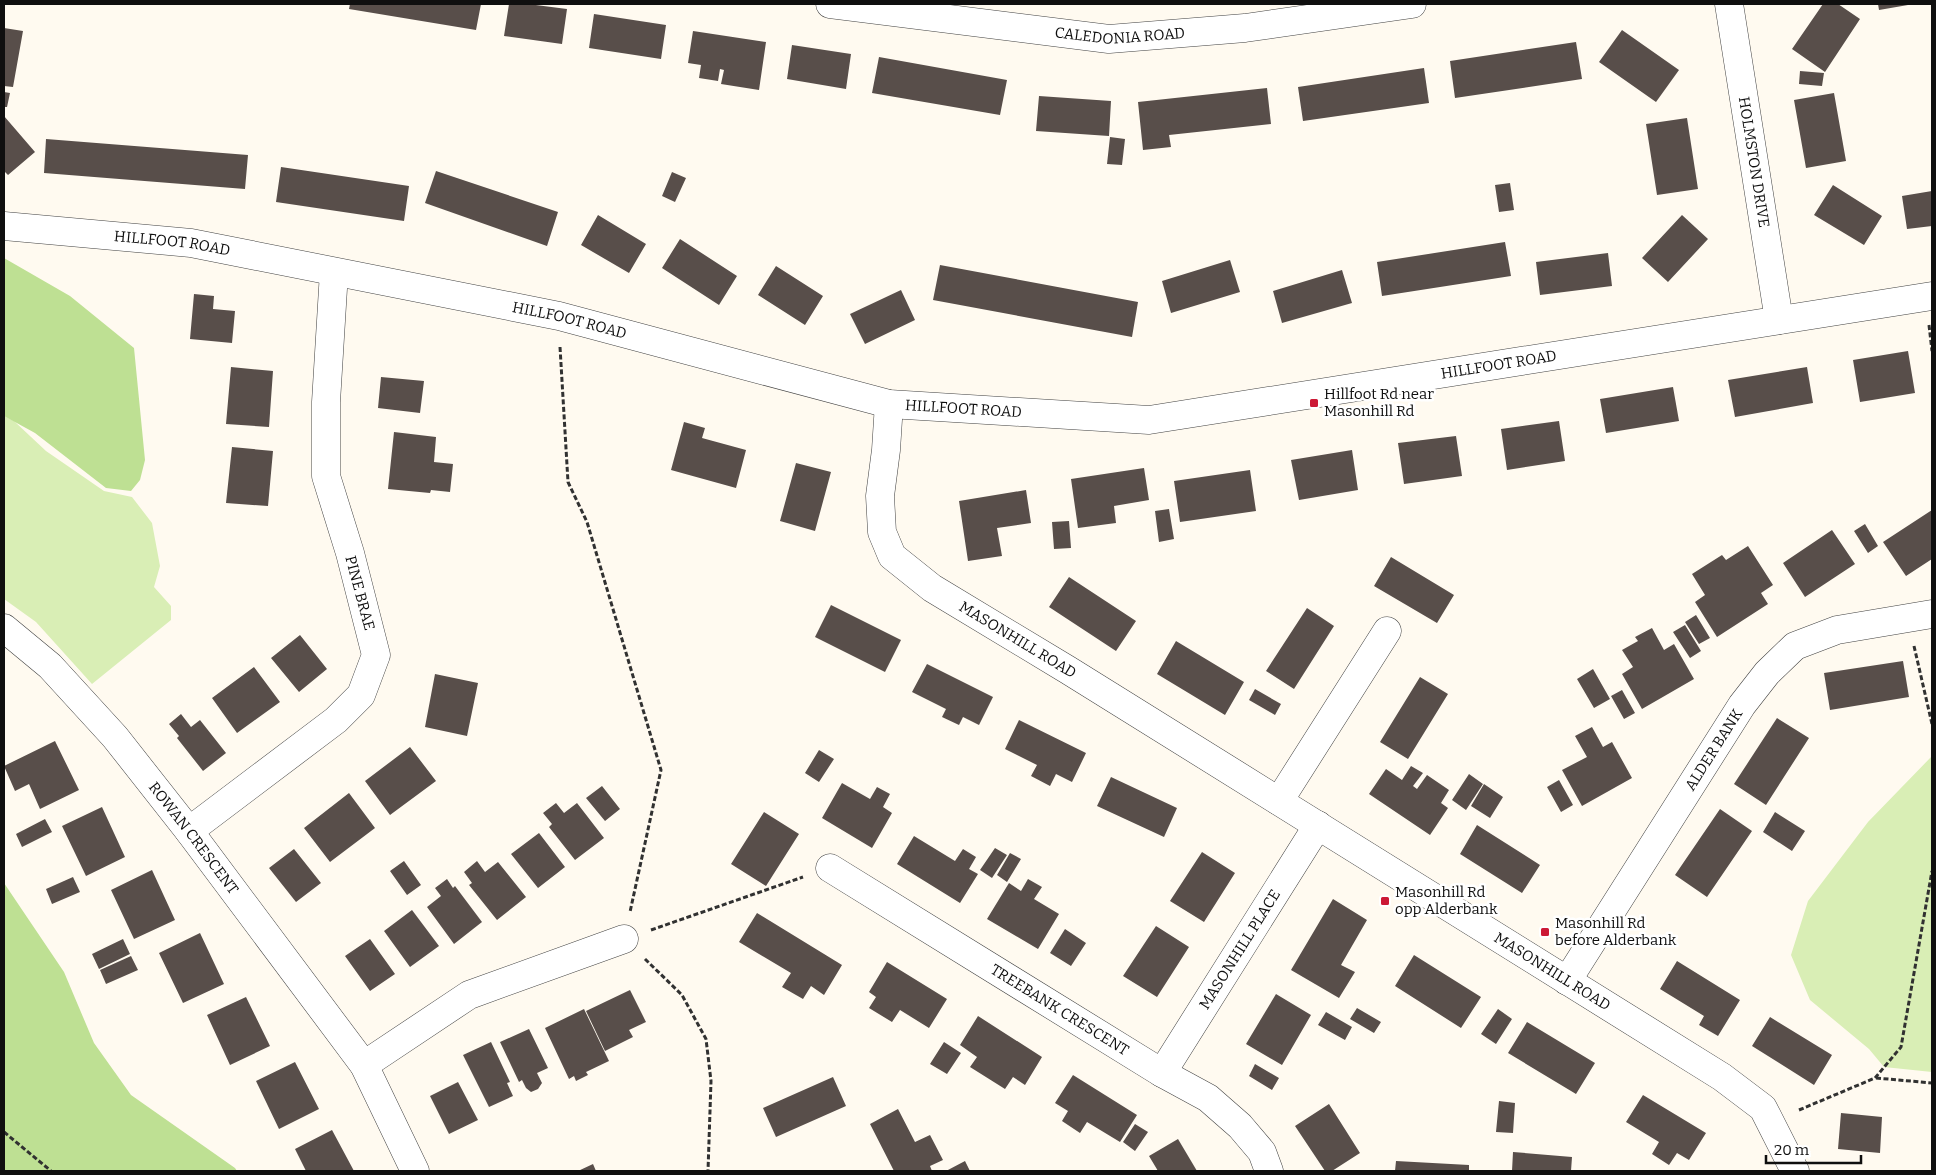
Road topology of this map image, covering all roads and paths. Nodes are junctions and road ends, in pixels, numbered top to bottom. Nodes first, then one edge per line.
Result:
1 (830, 4) edge
2 (1412, 4) edge
3 (1729, 4) edge
4 (4, 226) edge
5 (334, 272) junction
6 (1932, 296) edge
7 (559, 316) junction
8 (1779, 320) junction
9 (888, 404) junction
10 (1920, 616) edge
11 (4, 628) edge
12 (1387, 631) dead end
13 (1932, 724) edge
14 (1279, 801) junction
15 (1318, 825) junction
16 (189, 830) junction
17 (830, 868) joint
18 (1932, 871) edge
19 (624, 939) junction
20 (1567, 981) junction
21 (364, 1065) junction
22 (1162, 1072) junction
23 (1875, 1078) junction
24 (1932, 1083) edge
25 (1770, 1122) junction
26 (4, 1132) edge
27 (51, 1171) edge
28 (414, 1171) edge
29 (708, 1171) edge
30 (1269, 1171) edge
31 (1795, 1171) edge

1 - 2 street, CALEDONIA ROAD
3 - 8 street, HOLMSTON DRIVE
4 - 5 street, HILLFOOT ROAD
5 - 7 street, HILLFOOT ROAD
5 - 16 street, PINE BRAE
6 - 8 street, HILLFOOT ROAD
7 - 9 street, HILLFOOT ROAD
7 - 19 path
8 - 9 street, HILLFOOT ROAD
9 - 14 street, MASONHILL ROAD
10 - 13 path
10 - 20 street, ALDER BANK
11 - 16 street, ROWAN CRESCENT
12 - 14 street
14 - 15 street, MASONHILL ROAD
15 - 20 street, MASONHILL ROAD
15 - 22 street, MASONHILL PLACE
16 - 21 street, ROWAN CRESCENT
17 - 19 path
17 - 22 street, TREEBANK CRESCENT
18 - 23 path
19 - 21 street
19 - 29 path
20 - 25 street, MASONHILL ROAD
21 - 28 street, ROWAN CRESCENT
22 - 30 street, TREEBANK CRESCENT
23 - 24 path
23 - 25 path
25 - 31 street, MASONHILL ROAD
26 - 27 path

